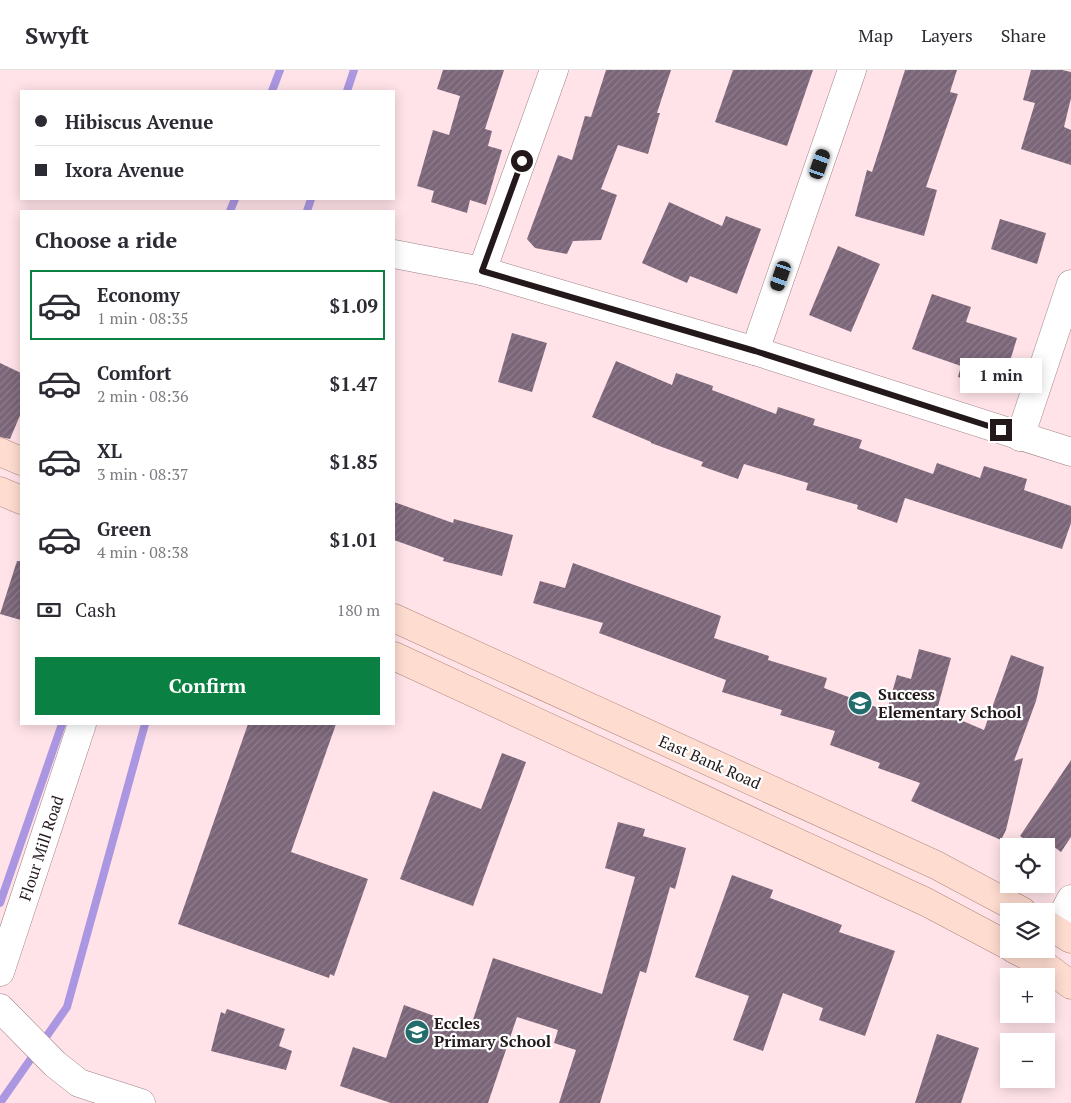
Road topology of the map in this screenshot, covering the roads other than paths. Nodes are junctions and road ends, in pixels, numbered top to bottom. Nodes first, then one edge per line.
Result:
1 (554, 70) edge
2 (852, 70) edge
3 (395, 254) edge
4 (482, 271) junction
5 (1071, 284) edge
6 (755, 351) junction
7 (1020, 437) junction
8 (0, 452) edge
9 (1071, 452) edge
10 (20, 461) edge
11 (0, 490) edge
12 (20, 500) edge
13 (395, 618) edge
14 (395, 656) edge
15 (82, 725) edge
16 (1071, 899) edge
17 (1007, 903) edge
18 (1057, 931) edge
19 (1000, 941) edge
20 (1031, 958) edge
21 (0, 972) edge
22 (1071, 985) edge
23 (5, 1014) edge
24 (76, 1093) edge
25 (141, 1103) edge

1 - 4 street
2 - 6 street
3 - 4 street
4 - 6 street
5 - 7 street
6 - 7 street
7 - 9 street
8 - 10 main road
11 - 12 main road
13 - 17 main road, East Bank Road
14 - 19 main road
15 - 21 street, Flour Mill Road
16 - 18 street
20 - 22 main road
23 - 24 street
24 - 25 street

